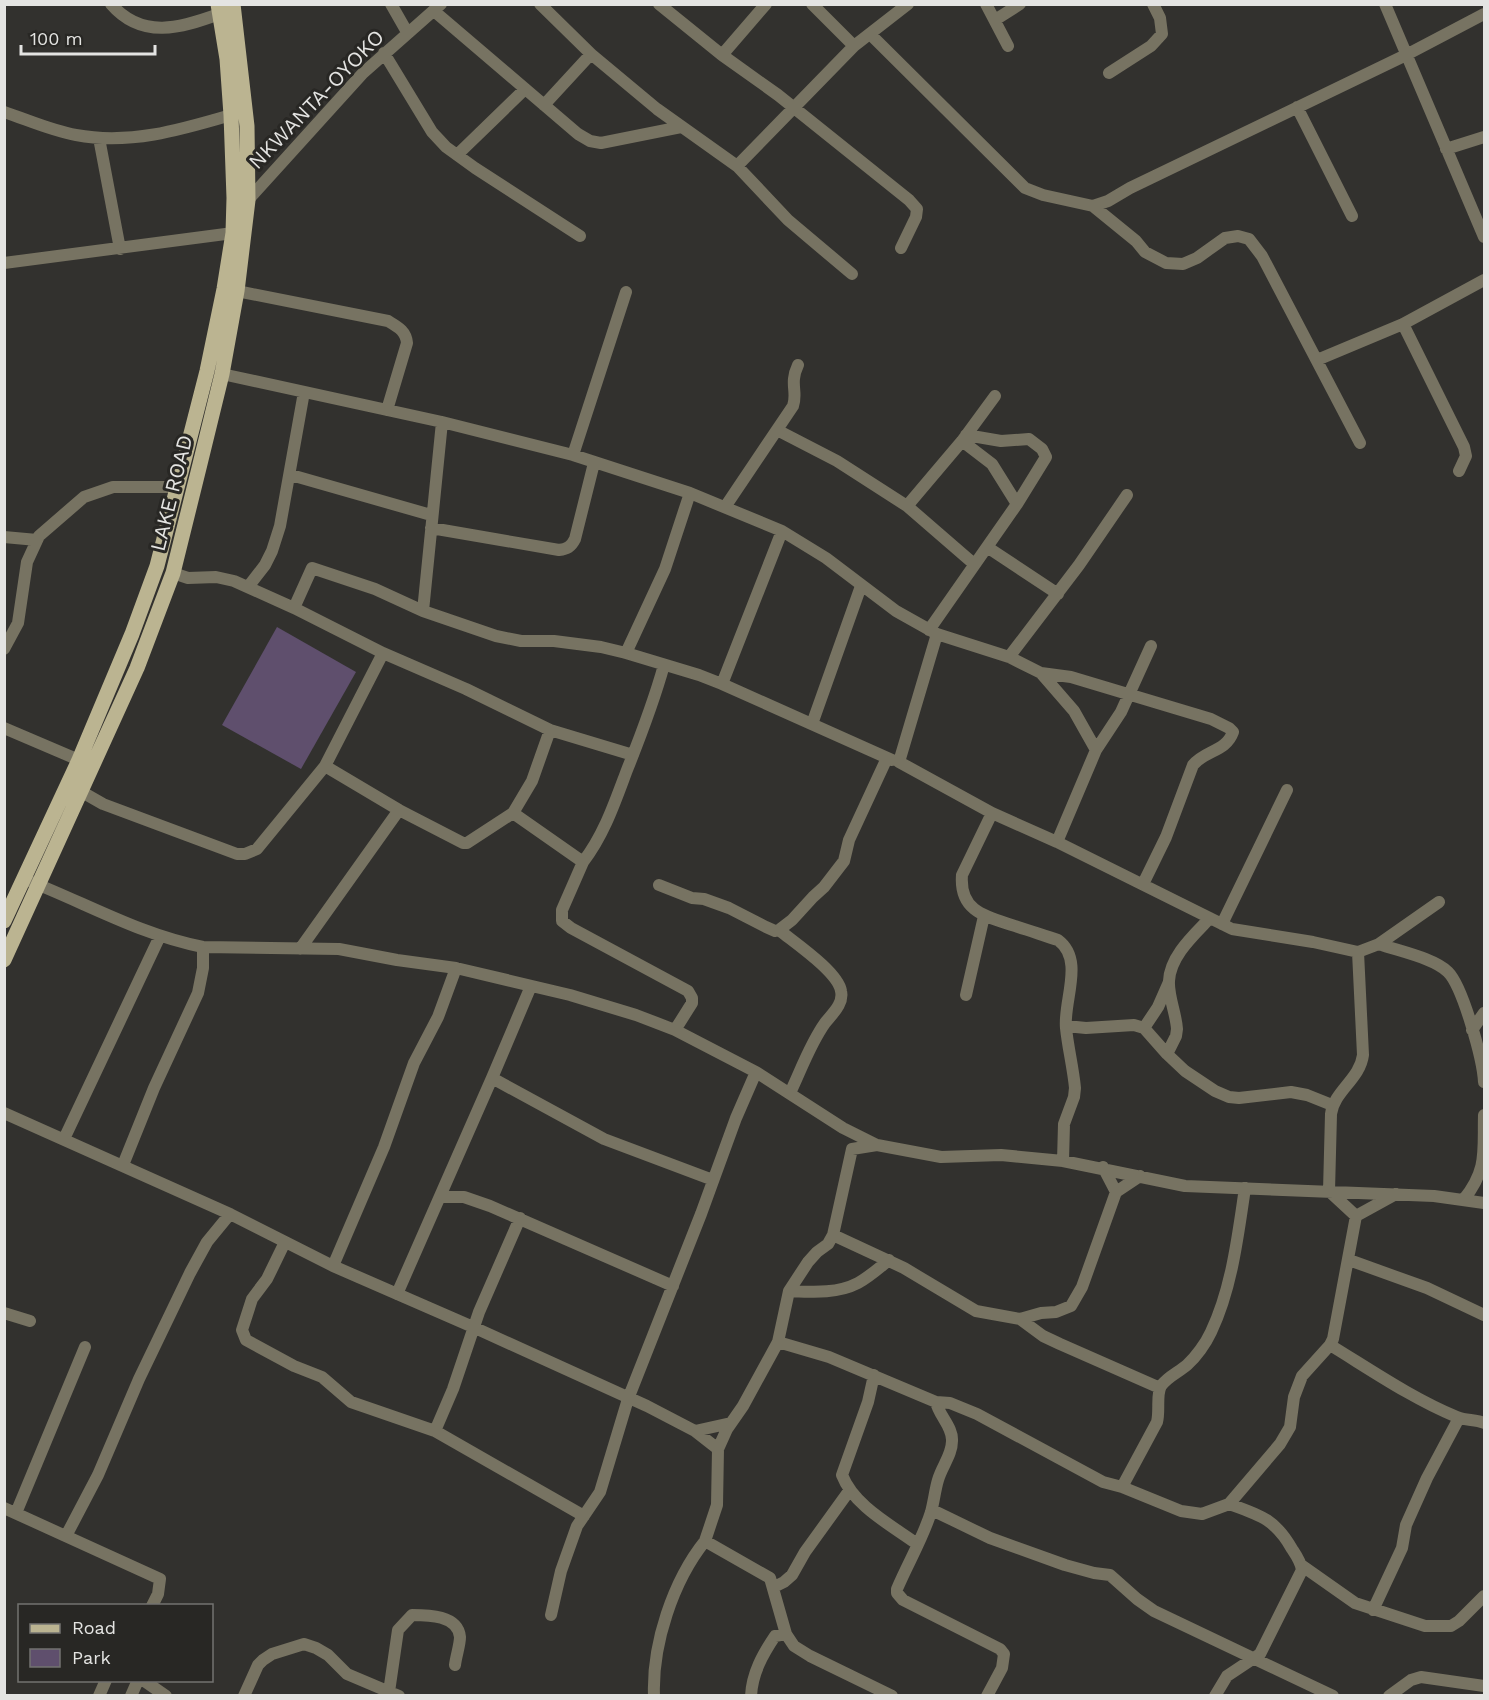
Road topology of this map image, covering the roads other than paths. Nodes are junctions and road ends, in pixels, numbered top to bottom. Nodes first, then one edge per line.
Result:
1 (111, 4) edge
2 (233, 4) edge
3 (392, 4) edge
4 (540, 4) edge
5 (659, 4) edge
6 (766, 4) edge
7 (812, 4) edge
8 (908, 4) edge
9 (986, 4) edge
10 (1020, 4) edge
11 (1153, 4) edge
12 (1385, 4) edge
13 (438, 8) edge
14 (219, 9) edge
15 (1485, 14) edge
16 (995, 20) junction
17 (407, 32) junction
18 (870, 34) junction
19 (854, 46) junction
20 (1008, 46) dead end
21 (384, 53) junction
22 (591, 54) junction
23 (722, 55) junction
24 (1406, 55) junction
25 (1109, 73) dead end
26 (525, 89) junction
27 (544, 105) junction
28 (1297, 107) junction
29 (794, 108) junction
30 (4, 112) edge
31 (231, 115) junction
32 (681, 127) junction
33 (1485, 137) edge
34 (99, 138) junction
35 (1446, 149) junction
36 (457, 155) junction
37 (737, 166) junction
38 (248, 200) junction
39 (1093, 206) junction
40 (1352, 216) dead end
41 (233, 233) junction
42 (580, 236) dead end
43 (1485, 237) edge
44 (901, 248) dead end
45 (120, 249) junction
46 (4, 262) edge
47 (852, 274) dead end
48 (1485, 280) edge
49 (237, 291) junction
50 (626, 292) dead end
51 (1403, 324) junction
52 (1317, 360) junction
53 (798, 365) dead end
54 (222, 374) junction
55 (304, 392) junction
56 (995, 396) dead end
57 (387, 410) junction
58 (442, 422) junction
59 (777, 430) junction
60 (964, 438) junction
61 (1360, 443) dead end
62 (573, 455) junction
63 (594, 463) junction
64 (1459, 471) dead end
65 (291, 475) junction
66 (178, 487) junction
67 (690, 493) junction
68 (1127, 495) dead end
69 (1017, 504) junction
70 (725, 507) junction
71 (907, 507) junction
72 (431, 514) junction
73 (431, 528) junction
74 (782, 531) junction
75 (4, 537) edge
76 (37, 540) junction
77 (987, 547) junction
78 (974, 564) junction
79 (173, 573) junction
80 (861, 586) junction
81 (248, 587) junction
82 (1058, 594) junction
83 (294, 608) junction
84 (423, 611) junction
85 (933, 632) junction
86 (1151, 646) dead end
87 (4, 649) edge
88 (383, 653) junction
89 (626, 653) junction
90 (1009, 657) junction
91 (664, 665) junction
92 (1041, 673) junction
93 (722, 684) junction
94 (1129, 694) junction
95 (812, 724) junction
96 (4, 728) edge
97 (550, 730) junction
98 (1096, 750) junction
99 (633, 755) junction
100 (887, 758) junction
101 (79, 760) junction
102 (899, 762) junction
103 (325, 766) junction
104 (1287, 790) dead end
105 (82, 792) junction
106 (399, 810) junction
107 (513, 813) junction
108 (992, 813) junction
109 (1057, 842) junction
110 (583, 862) junction
111 (24, 879) junction
112 (39, 884) junction
113 (1143, 884) junction
114 (659, 885) dead end
115 (1439, 902) dead end
116 (984, 916) junction
117 (1210, 918) junction
118 (4, 921) edge
119 (1222, 924) junction
120 (780, 930) junction
121 (160, 936) junction
122 (1379, 944) junction
123 (203, 947) junction
124 (300, 949) junction
125 (1358, 952) junction
126 (4, 960) edge
127 (456, 968) junction
128 (1169, 982) junction
129 (531, 986) junction
130 (966, 995) dead end
131 (1485, 1013) edge
132 (1066, 1026) junction
133 (1144, 1028) junction
134 (675, 1030) junction
135 (1472, 1030) junction
136 (1167, 1054) junction
137 (1484, 1069) edge
138 (756, 1072) junction
139 (492, 1078) junction
140 (1485, 1082) edge
141 (790, 1093) junction
142 (1332, 1105) junction
143 (4, 1113) edge
144 (1485, 1115) edge
145 (843, 1128) junction
146 (64, 1139) junction
147 (877, 1145) junction
148 (852, 1149) junction
149 (1063, 1161) junction
150 (123, 1166) junction
151 (1103, 1167) junction
152 (1140, 1176) junction
153 (713, 1180) junction
154 (1245, 1188) junction
155 (1329, 1191) junction
156 (1116, 1192) junction
157 (1396, 1194) junction
158 (440, 1197) junction
159 (1464, 1199) junction
160 (1485, 1203) edge
161 (230, 1214) junction
162 (1356, 1216) junction
163 (520, 1218) junction
164 (834, 1235) junction
165 (285, 1242) junction
166 (889, 1260) junction
167 (1349, 1260) junction
168 (333, 1266) junction
169 (673, 1286) junction
170 (789, 1292) junction
171 (396, 1294) junction
172 (4, 1313) edge
173 (1485, 1315) edge
174 (1020, 1319) junction
175 (30, 1321) dead end
176 (473, 1327) junction
177 (778, 1342) junction
178 (1330, 1345) junction
179 (85, 1347) dead end
180 (874, 1375) junction
181 (1160, 1388) junction
182 (628, 1399) junction
183 (936, 1402) junction
184 (1459, 1418) junction
185 (730, 1423) junction
186 (1485, 1423) edge
187 (435, 1431) junction
188 (695, 1431) junction
189 (718, 1449) junction
190 (1122, 1487) junction
191 (849, 1491) junction
192 (1229, 1504) junction
193 (10, 1510) edge
194 (932, 1510) junction
195 (584, 1516) junction
196 (66, 1536) junction
197 (705, 1541) junction
198 (917, 1544) junction
199 (1301, 1565) junction
200 (774, 1587) junction
201 (1485, 1596) edge
202 (153, 1604) edge
203 (1373, 1610) junction
204 (551, 1615) dead end
205 (786, 1634) junction
206 (1254, 1658) junction
207 (455, 1665) dead end
208 (146, 1682) edge
209 (1485, 1686) edge
210 (1405, 1692) edge
211 (394, 1694) edge
212 (166, 1695) edge
213 (244, 1695) edge
214 (654, 1695) edge
215 (751, 1695) edge
216 (892, 1695) edge
217 (987, 1695) edge
218 (1215, 1695) edge
219 (1333, 1695) edge
220 (1389, 1695) edge

1 - 14 street
2 - 38 main road, LAKE ROAD
3 - 17 street
4 - 22 street
5 - 23 street
6 - 23 street
7 - 19 street
8 - 18 street
9 - 16 street
10 - 16 street
11 - 25 street
12 - 24 street
13 - 17 street, NKWANTA-OYOKO
13 - 26 street
14 - 31 main road, LAKE ROAD
15 - 24 street
16 - 20 street
17 - 21 street, NKWANTA-OYOKO
18 - 19 street
18 - 39 street
19 - 29 street
21 - 36 street
21 - 38 street, NKWANTA-OYOKO
22 - 27 street
22 - 32 street
23 - 29 street
24 - 28 street
24 - 35 street
26 - 27 street
26 - 36 street
27 - 32 street
28 - 39 street
28 - 40 street
29 - 37 street
29 - 44 street
30 - 34 street
31 - 34 street
31 - 41 main road, LAKE ROAD
32 - 37 street
33 - 35 street
34 - 45 street
35 - 43 street
36 - 42 street
37 - 47 street
38 - 49 main road, LAKE ROAD
39 - 52 street
41 - 45 street
41 - 66 main road, LAKE ROAD
45 - 46 street
48 - 51 street
49 - 54 main road, LAKE ROAD
49 - 57 street
50 - 62 street
51 - 52 street
51 - 64 street
52 - 61 street
53 - 59 street
54 - 55 street
54 - 79 main road, LAKE ROAD
55 - 57 street
55 - 65 street
56 - 60 street
57 - 58 street
58 - 62 street
58 - 72 street
59 - 70 street
59 - 71 street
60 - 69 street
60 - 69 street
60 - 71 street
62 - 63 street
63 - 67 street
63 - 73 street
65 - 72 street
65 - 81 street
66 - 76 street
66 - 101 main road, LAKE ROAD
67 - 70 street
67 - 89 street
68 - 82 street
69 - 77 street
70 - 74 street
71 - 78 street
72 - 73 street
73 - 84 street
74 - 80 street
74 - 93 street
75 - 76 street
76 - 87 street
77 - 78 street
77 - 82 street
78 - 85 street
79 - 81 street
79 - 105 main road, LAKE ROAD
80 - 85 street
80 - 95 street
81 - 83 street
82 - 90 street
83 - 84 street
83 - 88 street
84 - 89 street
85 - 90 street
85 - 102 street
86 - 94 street
88 - 97 street
88 - 103 street
89 - 91 street
90 - 92 street
91 - 93 street
91 - 99 street
92 - 94 street
92 - 98 street
93 - 95 street
94 - 98 street
94 - 113 street
95 - 100 street
96 - 101 street
97 - 99 street
97 - 107 street
98 - 109 street
99 - 110 street
100 - 102 street
100 - 120 street
101 - 111 main road, LAKE ROAD
102 - 108 street
103 - 105 street
103 - 106 street
104 - 119 street
105 - 112 main road, LAKE ROAD
106 - 107 street
106 - 124 street
107 - 110 street
108 - 109 street
108 - 116 street
109 - 113 street
110 - 134 street
111 - 112 street
111 - 118 main road, LAKE ROAD
112 - 121 street
112 - 126 main road, LAKE ROAD
113 - 117 street
114 - 120 street
115 - 122 street
116 - 130 street
116 - 132 street
117 - 119 street
117 - 128 street
119 - 125 street
120 - 141 street
121 - 123 street
121 - 146 street
122 - 125 street
122 - 135 street
123 - 124 street
123 - 150 street
124 - 127 street
125 - 142 street
127 - 129 street
127 - 168 street
128 - 133 street
128 - 136 street
129 - 134 street
129 - 139 street
131 - 135 street
132 - 133 street
132 - 149 street
133 - 136 street
134 - 138 street
135 - 137 street
136 - 142 street
137 - 140 street
138 - 141 street
138 - 153 street
139 - 153 street
139 - 158 street
141 - 145 street
142 - 155 street
143 - 146 street
144 - 159 street
145 - 147 street
145 - 148 street
146 - 150 street
147 - 148 street
147 - 149 street
148 - 164 street
149 - 151 street
150 - 161 street
151 - 152 street
151 - 156 street
152 - 154 street
152 - 156 street
153 - 169 street
154 - 155 street
154 - 181 street
155 - 157 street
155 - 162 street
156 - 174 street
157 - 159 street
157 - 162 street
158 - 163 street
158 - 171 street
159 - 160 street
161 - 165 street
161 - 196 street
162 - 167 street
163 - 169 street
163 - 176 street
164 - 166 street
164 - 170 street
165 - 168 street
165 - 187 street
166 - 170 street
166 - 174 street
167 - 173 street
167 - 178 street
168 - 171 street
169 - 182 street
170 - 177 street
171 - 176 street
172 - 175 street
174 - 181 street
176 - 182 street
176 - 187 street
177 - 180 street
177 - 185 street
178 - 184 street
178 - 192 street
179 - 193 street
180 - 183 street
180 - 191 street
181 - 190 street
182 - 188 street
182 - 195 street
183 - 190 street
183 - 194 street
184 - 186 street
184 - 203 street
185 - 188 street
185 - 189 street
187 - 195 street
188 - 189 street
189 - 197 street
190 - 192 street
191 - 198 street
191 - 200 street
192 - 199 street
193 - 196 street
194 - 198 street
194 - 206 street
195 - 204 street
196 - 202 street
197 - 200 street
197 - 214 street
198 - 217 street
199 - 203 street
199 - 206 street
200 - 205 street
201 - 203 street
205 - 215 street
205 - 216 street
206 - 218 street
206 - 219 street
207 - 211 street
208 - 212 street
209 - 210 street
210 - 220 street
211 - 213 street

